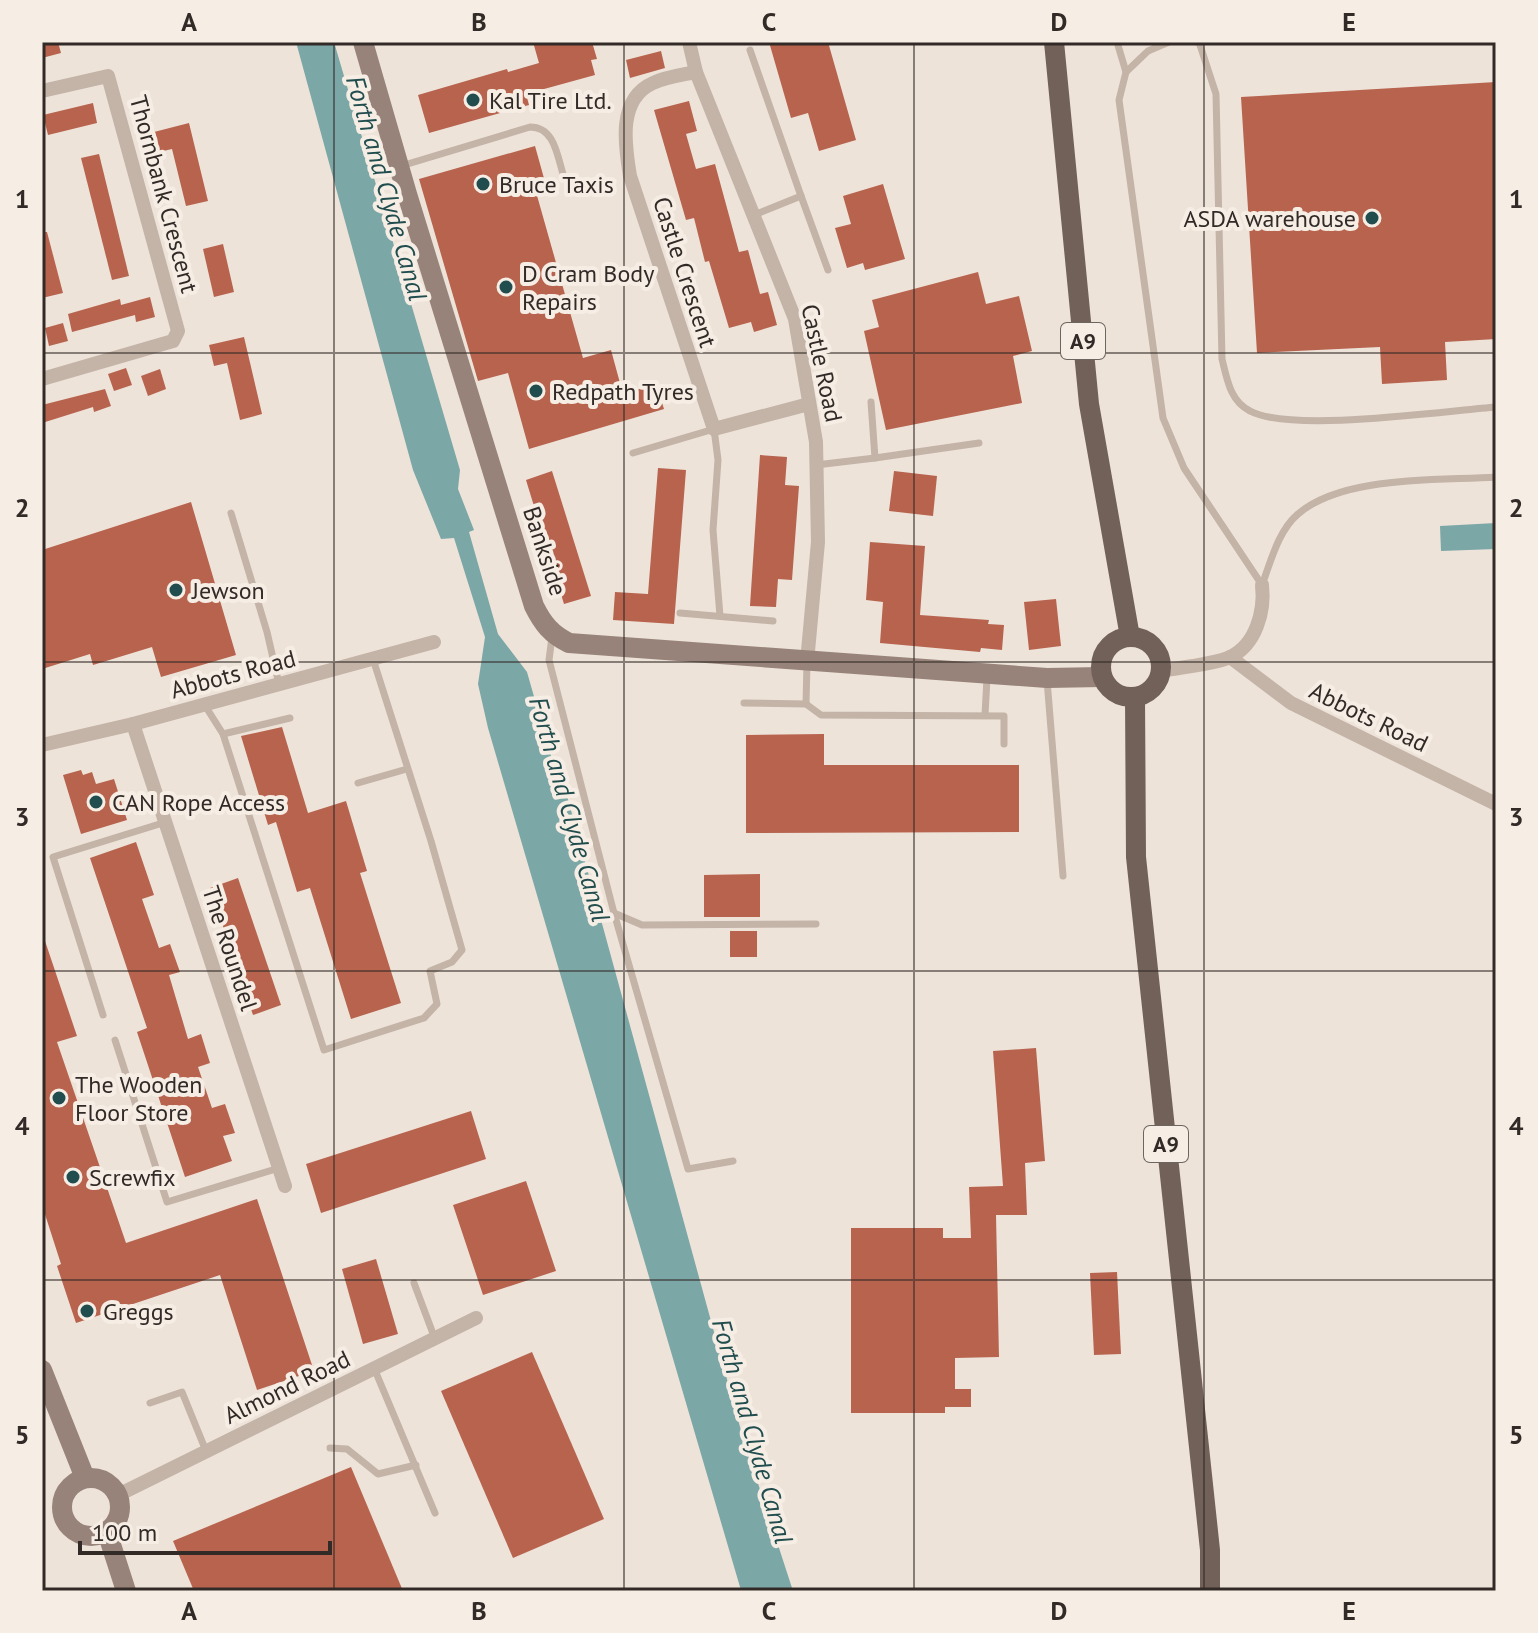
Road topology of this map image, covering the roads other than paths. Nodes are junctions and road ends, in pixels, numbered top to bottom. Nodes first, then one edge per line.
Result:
1 (363, 42) edge
2 (689, 42) edge
3 (1054, 42) edge
4 (1117, 42) edge
5 (1169, 42) edge
6 (1199, 42) edge
7 (750, 50) dead end
8 (696, 72) junction
9 (1126, 72) junction
10 (42, 91) edge
11 (399, 167) junction
12 (563, 174) dead end
13 (801, 196) junction
14 (754, 215) junction
15 (828, 270) dead end
16 (42, 379) edge
17 (871, 402) dead end
18 (809, 404) junction
19 (1496, 407) edge
20 (714, 429) junction
21 (979, 443) dead end
22 (633, 453) dead end
23 (875, 458) junction
24 (816, 465) junction
25 (1496, 477) edge
26 (231, 513) dead end
27 (1262, 585) junction
28 (680, 613) dead end
29 (720, 616) junction
30 (773, 621) dead end
31 (553, 635) junction
32 (1130, 637) junction
33 (434, 642) dead end
34 (1230, 657) junction
35 (373, 659) junction
36 (807, 662) junction
37 (1160, 671) junction
38 (987, 674) junction
39 (1102, 677) junction
40 (1047, 678) junction
41 (279, 684) junction
42 (1135, 697) junction
43 (744, 703) dead end
44 (204, 704) junction
45 (806, 704) junction
46 (985, 715) junction
47 (290, 718) dead end
48 (133, 724) junction
49 (223, 734) junction
50 (1004, 744) dead end
51 (42, 745) edge
52 (407, 769) junction
53 (358, 783) dead end
54 (1496, 804) edge
55 (166, 822) junction
56 (1063, 876) dead end
57 (614, 913) junction
58 (816, 924) dead end
59 (103, 1015) dead end
60 (115, 1040) dead end
61 (733, 1161) dead end
62 (279, 1168) junction
63 (285, 1186) dead end
64 (414, 1283) dead end
65 (476, 1318) dead end
66 (435, 1339) junction
67 (374, 1368) junction
68 (42, 1370) edge
69 (150, 1403) dead end
70 (330, 1448) dead end
71 (206, 1451) junction
72 (416, 1465) junction
73 (85, 1478) junction
74 (118, 1495) junction
75 (435, 1513) dead end
76 (107, 1532) junction
77 (126, 1591) edge
78 (1210, 1591) edge

1 - 11 street, Bankside
2 - 8 street, Castle Road
3 - 32 main road, A9
4 - 9 lane
5 - 9 lane
6 - 19 lane
7 - 13 lane
8 - 14 street, Castle Road
8 - 20 street, Castle Crescent
9 - 27 lane
10 - 16 street, Thornbank Crescent
11 - 12 lane
11 - 31 street, Bankside
13 - 14 lane
13 - 15 lane
14 - 18 street, Castle Road
17 - 23 lane
18 - 20 street
18 - 24 street, Castle Road
20 - 22 lane
20 - 29 lane
21 - 23 lane
23 - 24 lane
24 - 36 street, Castle Road
25 - 27 lane
26 - 41 lane
27 - 34 street
28 - 29 lane
29 - 30 lane
31 - 36 street
31 - 57 lane
32 - 37 main road
32 - 39 main road
33 - 35 street, Abbots Road
34 - 37 street
34 - 54 street, Abbots Road
35 - 41 street, Abbots Road
35 - 52 lane
36 - 38 street
36 - 45 lane
37 - 42 main road
38 - 40 street
38 - 46 lane
39 - 40 street
39 - 42 main road
40 - 56 lane
41 - 44 street, Abbots Road
42 - 78 main road, A9
43 - 45 lane
44 - 48 street, Abbots Road
44 - 49 lane
45 - 46 lane
46 - 50 lane
47 - 49 lane
48 - 51 street, Abbots Road
48 - 55 street, The Roundel
49 - 52 lane
52 - 53 lane
55 - 59 lane
55 - 62 street, The Roundel
57 - 58 lane
57 - 61 lane
60 - 62 lane
62 - 63 street, The Roundel
64 - 66 lane
65 - 66 street, Almond Road
66 - 67 street, Almond Road
67 - 71 street, Almond Road
67 - 72 lane
68 - 73 street
69 - 71 lane
70 - 72 lane
71 - 74 street, Almond Road
72 - 75 lane
73 - 74 street
73 - 76 street
74 - 76 street
76 - 77 street

